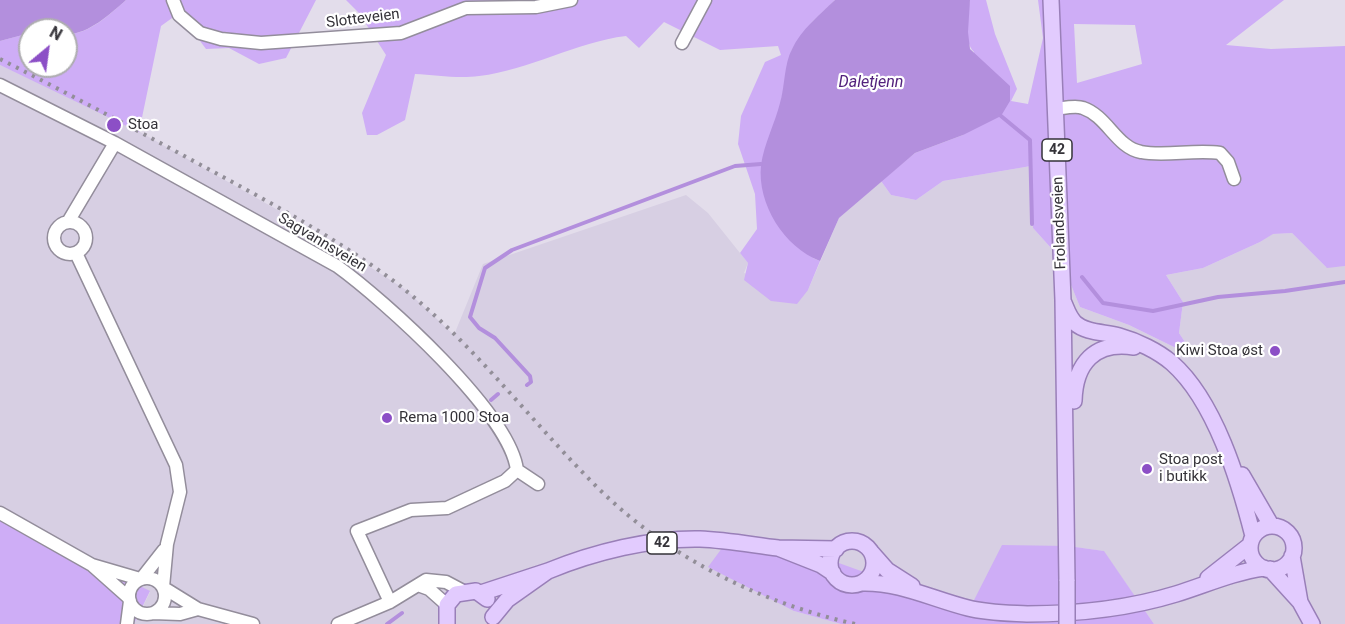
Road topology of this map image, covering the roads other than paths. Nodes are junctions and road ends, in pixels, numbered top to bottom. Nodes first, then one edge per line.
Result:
1 (173, 0) edge
2 (571, 0) edge
3 (705, 0) edge
4 (1052, 0) edge
5 (682, 43) dead end
6 (0, 84) edge
7 (1056, 109) junction
8 (115, 143) junction
9 (1234, 179) dead end
10 (68, 222) junction
11 (76, 252) junction
12 (1063, 300) junction
13 (1152, 350) junction
14 (1216, 431) junction
15 (1066, 453) junction
16 (517, 470) junction
17 (538, 484) dead end
18 (0, 513) edge
19 (1271, 525) junction
20 (1252, 541) junction
21 (167, 544) junction
22 (778, 548) junction
23 (836, 549) junction
24 (872, 553) junction
25 (1292, 556) junction
26 (93, 565) junction
27 (1262, 569) junction
28 (548, 571) junction
29 (833, 573) junction
30 (141, 578) junction
31 (862, 583) junction
32 (418, 585) junction
33 (164, 587) junction
34 (1196, 587) junction
35 (464, 591) junction
36 (920, 591) junction
37 (482, 593) junction
38 (129, 600) junction
39 (390, 602) junction
40 (1300, 602) junction
41 (198, 609) junction
42 (149, 617) edge
43 (444, 617) edge
44 (492, 621) edge
45 (127, 624) edge
46 (253, 624) edge
47 (338, 624) edge
48 (1068, 624) edge
49 (1312, 624) edge

1 - 2 street, Slotteveien
3 - 5 street
4 - 7 main road, Frolandsveien / 42
6 - 8 street, Sagvannsveien
7 - 9 street
7 - 12 main road, Frolandsveien / 42
8 - 10 street
8 - 16 street, Sagvannsveien
10 - 11 street
10 - 11 street
11 - 21 street
12 - 13 main road, Frolandsveien / 42
12 - 15 main road, Frolandsveien / 42
13 - 14 main road, Frolandsveien / 42
13 - 15 main road, Frolandsveien / 42
14 - 19 main road, Frolandsveien / 42
14 - 20 main road, Frolandsveien / 42
15 - 48 main road, Frolandsveien / 42, bridge
16 - 17 street
16 - 39 street
18 - 26 street
19 - 20 main road, 42
19 - 25 main road, 42
20 - 27 main road, 42
20 - 34 main road, 42
21 - 30 street
21 - 33 street
22 - 23 main road, 42
22 - 28 main road, 42
22 - 29 main road, 42
23 - 24 main road, 42
23 - 29 main road
24 - 31 main road
24 - 36 main road, 42
25 - 27 main road, 42
25 - 40 main road, 42
26 - 30 street
26 - 38 street
27 - 34 main road, 42
27 - 40 main road, 42
28 - 37 main road, 42
28 - 44 main road, 42
29 - 31 main road, 42
30 - 33 street
30 - 38 street
31 - 36 main road, 42
32 - 35 street
32 - 39 street
32 - 43 street
33 - 41 street
33 - 42 street
34 - 36 main road, 42
35 - 37 main road, 42
35 - 43 main road
37 - 44 main road, 42
38 - 42 street
38 - 45 street
39 - 47 street
40 - 49 main road, 42
41 - 42 street
41 - 46 street

